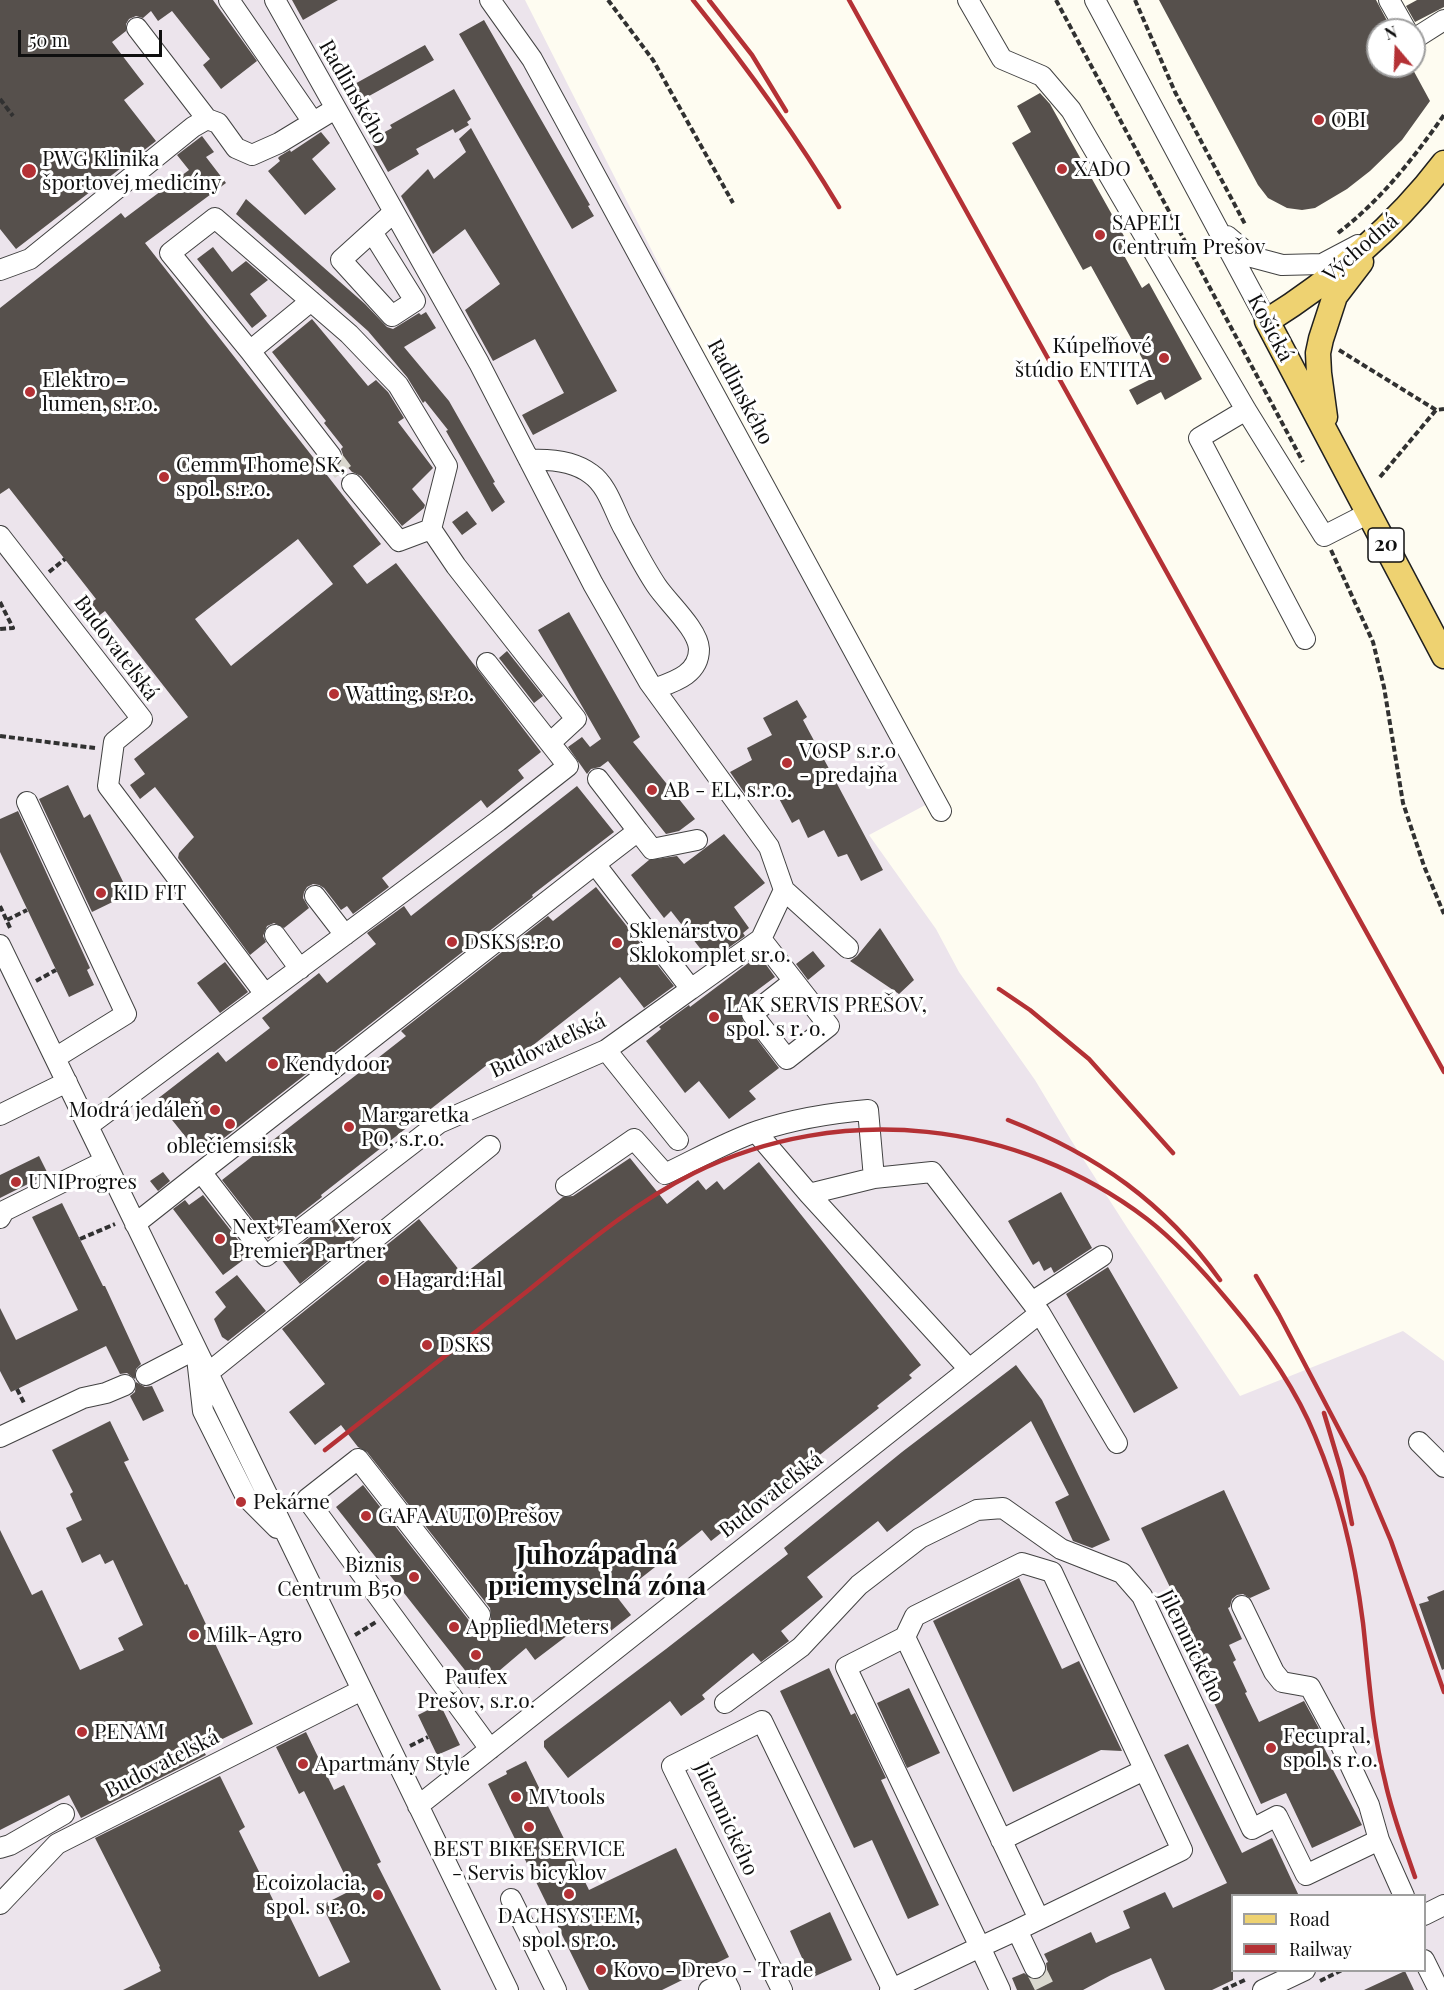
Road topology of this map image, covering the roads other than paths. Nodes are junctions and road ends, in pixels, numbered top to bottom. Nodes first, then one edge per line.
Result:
1 (229, 0) edge
2 (275, 0) edge
3 (490, 0) edge
4 (968, 0) edge
5 (1095, 0) edge
6 (1389, 0) edge
7 (1399, 18) edge
8 (1444, 20) edge
9 (138, 28) dead end
10 (1426, 31) edge
11 (335, 109) junction
12 (207, 119) junction
13 (313, 122) junction
14 (1444, 163) edge
15 (394, 212) junction
16 (1218, 229) junction
17 (372, 232) dead end
18 (1382, 234) junction
19 (0, 270) edge
20 (311, 301) junction
21 (1267, 321) junction
22 (250, 351) junction
23 (1246, 410) junction
24 (1327, 435) junction
25 (331, 456) tunnel mouth
26 (529, 460) junction
27 (352, 484) tunnel mouth
28 (1369, 513) junction
29 (431, 529) junction
30 (0, 536) edge
31 (1305, 639) dead end
32 (1443, 653) edge
33 (487, 663) dead end
34 (654, 689) junction
35 (550, 743) junction
36 (598, 779) dead end
37 (27, 802) dead end
38 (941, 811) dead end
39 (638, 831) junction
40 (697, 840) dead end
41 (595, 864) junction
42 (784, 890) junction
43 (315, 896) dead end
44 (275, 935) dead end
45 (345, 935) junction
46 (762, 939) junction
47 (848, 948) dead end
48 (1, 951) edge
49 (300, 969) junction
50 (794, 981) dead end
51 (692, 989) junction
52 (265, 994) junction
53 (606, 1050) junction
54 (55, 1058) junction
55 (67, 1082) junction
56 (0, 1115) edge
57 (88, 1126) junction
58 (756, 1132) junction
59 (678, 1140) dead end
60 (490, 1146) dead end
61 (105, 1161) junction
62 (201, 1172) junction
63 (874, 1178) junction
64 (566, 1186) dead end
65 (809, 1194) junction
66 (0, 1218) edge
67 (134, 1220) junction
68 (1102, 1256) dead end
69 (1036, 1308) junction
70 (196, 1349) junction
71 (969, 1369) junction
72 (208, 1373) junction
73 (146, 1375) dead end
74 (125, 1385) dead end
75 (0, 1437) edge
76 (1117, 1443) dead end
77 (1419, 1443) dead end
78 (1444, 1467) edge
79 (289, 1540) junction
80 (1242, 1606) dead end
81 (480, 1615) dead end
82 (905, 1637) junction
83 (362, 1690) junction
84 (725, 1703) dead end
85 (490, 1749) junction
86 (1144, 1770) junction
87 (418, 1806) junction
88 (64, 1814) dead end
89 (1001, 1840) junction
90 (1379, 1840) junction
91 (0, 1848) edge
92 (1403, 1894) edge
93 (511, 1899) dead end
94 (0, 1904) edge
95 (1444, 1905) edge
96 (1426, 1914) edge
97 (1039, 1919) junction
98 (1017, 1930) junction
99 (980, 1947) junction
100 (1426, 1962) edge
101 (1035, 1968) tunnel mouth
102 (1301, 1972) edge
103 (1259, 1983) edge
104 (508, 1990) edge
105 (556, 1990) edge
106 (782, 1990) edge
107 (891, 1990) edge
108 (1000, 1990) edge
109 (1439, 1990) edge

1 - 13 street
2 - 11 street, Radlinského
3 - 38 street, Radlinského
4 - 23 street
5 - 16 street, Košická
6 - 7 street
8 - 10 street
9 - 12 street
11 - 13 street
11 - 15 street, Radlinského
12 - 13 street
12 - 19 street
14 - 18 main road, Východná
15 - 17 street
15 - 26 street, Radlinského
16 - 18 street
16 - 21 street, Košická
18 - 21 main road, Východná
18 - 24 main road
20 - 22 street
20 - 22 street
20 - 29 street
21 - 24 main road, Košická / 20
22 - 25 street
23 - 28 street
23 - 31 street
24 - 28 main road, Košická / 20
26 - 34 street, Radlinského
26 - 34 street
27 - 29 street
28 - 32 main road, Košická / 20
29 - 35 street
30 - 52 street, Budovateľská
33 - 35 street
34 - 42 street, Radlinského
35 - 45 street
36 - 39 street
37 - 54 street
39 - 40 street
39 - 41 street
41 - 51 street
41 - 62 street
42 - 46 street
42 - 47 street
43 - 45 street
44 - 49 street
45 - 49 street
46 - 50 street
46 - 51 street, Budovateľská
48 - 54 street
49 - 52 street
51 - 53 street, Budovateľská
52 - 57 street
53 - 59 street
53 - 62 street, Budovateľská
54 - 55 street
55 - 56 street
55 - 57 street
57 - 61 street
58 - 63 street
58 - 64 street
58 - 65 street
60 - 72 street
61 - 66 street
61 - 67 street
62 - 67 street
63 - 65 street
63 - 69 street
65 - 71 street
67 - 70 street
68 - 69 street, Budovateľská
69 - 71 street, Budovateľská
69 - 76 street
70 - 72 street
70 - 73 street
70 - 79 street
71 - 85 street, Budovateľská
72 - 79 street
74 - 75 street
77 - 78 street
79 - 83 street
80 - 90 street
81 - 85 street
82 - 86 street, Jilemnického
82 - 89 street
82 - 99 street
83 - 87 street
83 - 94 street, Budovateľská
84 - 90 street, Jilemnického
85 - 87 street, Budovateľská
86 - 89 street
86 - 97 street, Jilemnického
87 - 104 street
88 - 91 street
89 - 97 street
90 - 92 street
93 - 105 street
95 - 96 street
97 - 98 street, Jilemnického
98 - 99 street, Jilemnického
98 - 101 street
99 - 107 street, Jilemnického
99 - 108 street
100 - 109 street
102 - 103 street
106 - 107 street, Jilemnického

